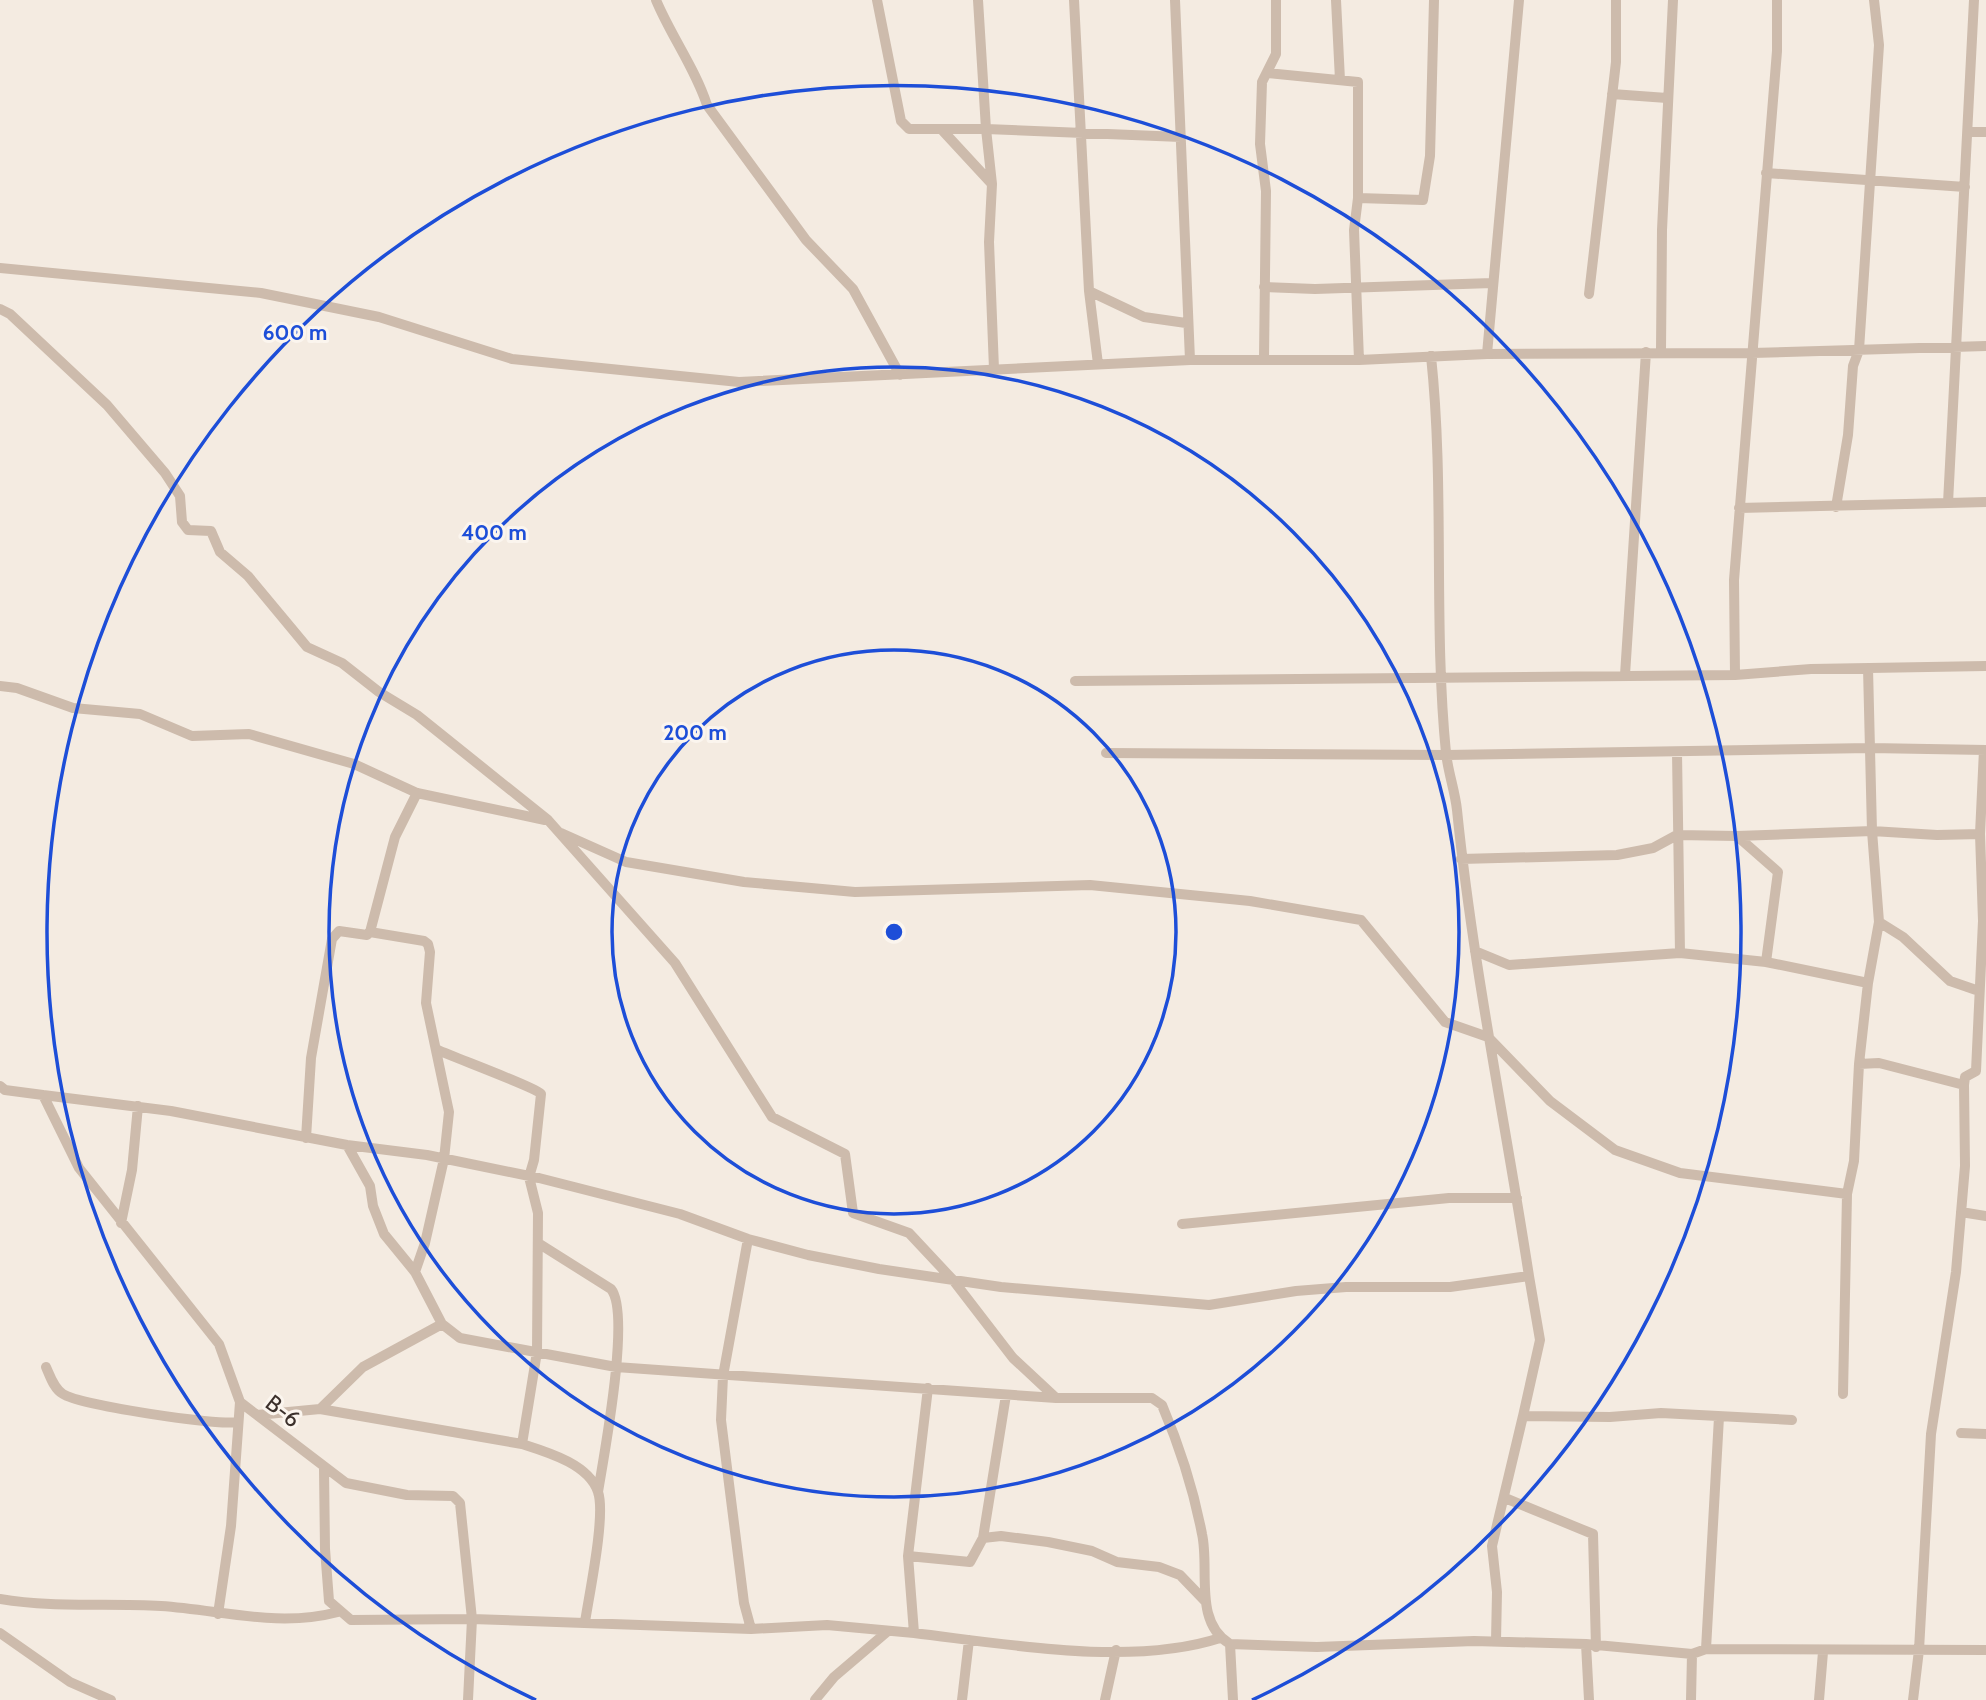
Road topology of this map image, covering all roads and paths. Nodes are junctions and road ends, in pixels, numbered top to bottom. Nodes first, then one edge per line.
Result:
1 (656, 0) edge
2 (877, 0) edge
3 (978, 0) edge
4 (1074, 0) edge
5 (1175, 0) edge
6 (1276, 0) edge
7 (1336, 0) edge
8 (1434, 0) edge
9 (1519, 0) edge
10 (1616, 0) edge
11 (1673, 0) edge
12 (1777, 0) edge
13 (1874, 0) edge
14 (1974, 0) edge
15 (1268, 73) junction
16 (1340, 80) junction
17 (1612, 94) junction
18 (1667, 98) junction
19 (986, 128) junction
20 (943, 131) junction
21 (1082, 132) junction
22 (1968, 132) junction
23 (1986, 132) edge
24 (1181, 137) junction
25 (1766, 173) junction
26 (1868, 178) junction
27 (992, 184) junction
28 (1965, 187) junction
29 (1358, 198) junction
30 (0, 268) edge
31 (1492, 283) junction
32 (1356, 286) junction
33 (1264, 288) junction
34 (1089, 291) junction
35 (1589, 294) dead end
36 (0, 309) edge
37 (1186, 323) junction
38 (1986, 346) edge
39 (1955, 348) junction
40 (1859, 350) junction
41 (1661, 351) junction
42 (1646, 352) junction
43 (1752, 353) junction
44 (1486, 354) junction
45 (1431, 356) junction
46 (1264, 358) junction
47 (1190, 360) junction
48 (1359, 360) junction
49 (1098, 364) junction
50 (995, 369) junction
51 (900, 375) junction
52 (1986, 502) edge
53 (1948, 503) junction
54 (1836, 507) junction
55 (1739, 508) junction
56 (1986, 666) edge
57 (1868, 668) junction
58 (1625, 675) junction
59 (1735, 675) junction
60 (1441, 677) junction
61 (1075, 681) dead end
62 (0, 686) edge
63 (1870, 748) junction
64 (1985, 750) edge
65 (1677, 752) junction
66 (1106, 753) dead end
67 (1446, 755) junction
68 (417, 793) junction
69 (548, 820) junction
70 (556, 831) junction
71 (1872, 831) junction
72 (1980, 834) junction
73 (1677, 835) junction
74 (1737, 836) junction
75 (1461, 859) junction
76 (1879, 922) junction
77 (370, 932) junction
78 (1475, 951) junction
79 (1680, 953) junction
80 (1766, 962) junction
81 (1868, 983) junction
82 (1979, 991) junction
83 (1488, 1037) junction
84 (438, 1050) junction
85 (1859, 1064) junction
86 (1981, 1071) edge
87 (1964, 1085) junction
88 (0, 1086) edge
89 (43, 1095) junction
90 (138, 1106) junction
91 (306, 1138) junction
92 (347, 1145) junction
93 (444, 1159) junction
94 (529, 1177) junction
95 (1847, 1194) junction
96 (1517, 1198) junction
97 (1961, 1212) junction
98 (1986, 1216) edge
99 (121, 1223) junction
100 (1182, 1224) dead end
101 (748, 1239) junction
102 (538, 1243) junction
103 (415, 1272) junction
104 (1530, 1276) junction
105 (953, 1280) junction
106 (442, 1324) junction
107 (537, 1352) junction
108 (46, 1367) dead end
109 (616, 1367) junction
110 (723, 1376) junction
111 (928, 1388) junction
112 (1843, 1394) dead end
113 (1006, 1395) junction
114 (1056, 1398) junction
115 (240, 1402) junction
116 (320, 1409) junction
117 (257, 1415) junction
118 (1523, 1416) junction
119 (1719, 1417) junction
120 (1792, 1420) dead end
121 (238, 1422) junction
122 (1962, 1433) dead end
123 (1986, 1434) edge
124 (522, 1444) junction
125 (324, 1469) junction
126 (598, 1492) junction
127 (1505, 1499) junction
128 (983, 1538) junction
129 (908, 1556) junction
130 (0, 1600) edge
131 (1205, 1601) junction
132 (338, 1612) junction
133 (218, 1614) junction
134 (472, 1619) junction
135 (585, 1622) junction
136 (751, 1629) junction
137 (888, 1631) junction
138 (0, 1633) edge
139 (914, 1633) junction
140 (1220, 1638) junction
141 (969, 1640) junction
142 (1496, 1642) junction
143 (1230, 1644) junction
144 (1591, 1646) junction
145 (1706, 1649) junction
146 (1116, 1650) junction
147 (1919, 1650) junction
148 (1986, 1650) edge
149 (1823, 1652) junction
150 (1692, 1654) junction
151 (111, 1700) edge
152 (468, 1700) edge
153 (815, 1700) edge
154 (962, 1700) edge
155 (1105, 1700) edge
156 (1233, 1700) edge
157 (1590, 1700) edge
158 (1691, 1700) edge
159 (1819, 1700) edge
160 (1913, 1700) edge

1 - 51 street
2 - 20 street
3 - 19 street
4 - 21 street
5 - 24 street
6 - 15 street
7 - 16 street
8 - 29 street
9 - 31 street
10 - 17 street
11 - 18 street
12 - 25 street
13 - 26 street
14 - 22 street
15 - 16 street
15 - 33 street
16 - 29 street
17 - 18 street
17 - 35 street
18 - 41 street
19 - 20 street
19 - 21 street
19 - 27 street
20 - 27 street
21 - 24 street
21 - 34 street
22 - 23 street
22 - 28 street
24 - 37 street
25 - 26 street
25 - 43 street
26 - 28 street
26 - 40 street
27 - 50 street
28 - 39 street
29 - 32 street
30 - 51 street
31 - 32 street
31 - 44 street
32 - 33 street
32 - 48 street
33 - 46 street
34 - 37 street
34 - 49 street
36 - 69 street
37 - 47 street
38 - 39 street
39 - 40 street
39 - 53 street
40 - 43 street
40 - 54 street
41 - 42 street
41 - 43 street
42 - 44 street
42 - 58 street
43 - 55 street
44 - 45 street
45 - 48 street
45 - 60 street
46 - 47 street
46 - 48 street
47 - 49 street
49 - 50 street
50 - 51 street
52 - 53 street
53 - 54 street
54 - 55 street
55 - 59 street
56 - 57 street
57 - 59 street
57 - 63 street
58 - 59 street
58 - 60 street
60 - 61 street
60 - 67 street
62 - 68 street
63 - 64 street
63 - 65 street
63 - 71 street
64 - 72 street
65 - 67 street
65 - 73 street
66 - 67 street
67 - 75 street
68 - 69 street
68 - 77 street
69 - 70 street
70 - 83 street
70 - 105 street
71 - 72 street
71 - 74 street
71 - 76 street
72 - 82 street
73 - 74 street
73 - 75 street
73 - 79 street
74 - 80 street
75 - 78 street
76 - 81 street
76 - 82 street
77 - 84 street
77 - 91 street
78 - 79 street
78 - 83 street
79 - 80 street
80 - 81 street
81 - 85 street
82 - 86 street
83 - 95 street
83 - 96 street
84 - 93 street
84 - 94 street
85 - 87 street
85 - 95 street
86 - 87 street
87 - 97 street
88 - 89 street
89 - 90 street
89 - 99 street, B-6
90 - 91 street
90 - 99 street
91 - 92 street
92 - 93 street
92 - 103 street
93 - 94 street
93 - 103 street
94 - 101 street
94 - 102 street
95 - 112 street
96 - 100 street
96 - 104 street
97 - 98 street
97 - 147 street
99 - 115 street, B-6
101 - 105 street
101 - 110 street
102 - 107 street
102 - 109 street
103 - 106 street
104 - 105 street
104 - 118 street
105 - 114 street
106 - 107 street
106 - 116 street
107 - 109 street
107 - 124 street
108 - 121 street
109 - 110 street
109 - 126 street
110 - 111 street
110 - 136 street
111 - 113 street
111 - 129 street
113 - 114 street
113 - 128 street
114 - 131 street
115 - 117 street, B-6
115 - 121 street
116 - 117 street
116 - 124 street
117 - 125 street, B-6
118 - 119 street
118 - 127 street
119 - 120 street
119 - 145 street
121 - 133 street
122 - 123 street
124 - 126 street
125 - 132 street
125 - 134 street, B-6
126 - 135 street
127 - 142 street
127 - 144 street
128 - 129 street
128 - 131 street
129 - 139 street
130 - 133 street
131 - 140 street
132 - 133 street
132 - 134 street
134 - 135 street
134 - 152 street, B-6
135 - 136 street
136 - 137 street
137 - 139 street
137 - 153 street
138 - 151 street
139 - 141 street
140 - 143 street
140 - 146 street
141 - 146 street
141 - 154 street
142 - 143 street
142 - 144 street
143 - 156 street
144 - 150 street
144 - 157 street
145 - 149 street
145 - 150 street
146 - 155 street
147 - 148 street
147 - 149 street
147 - 160 street
149 - 159 street
150 - 158 street

